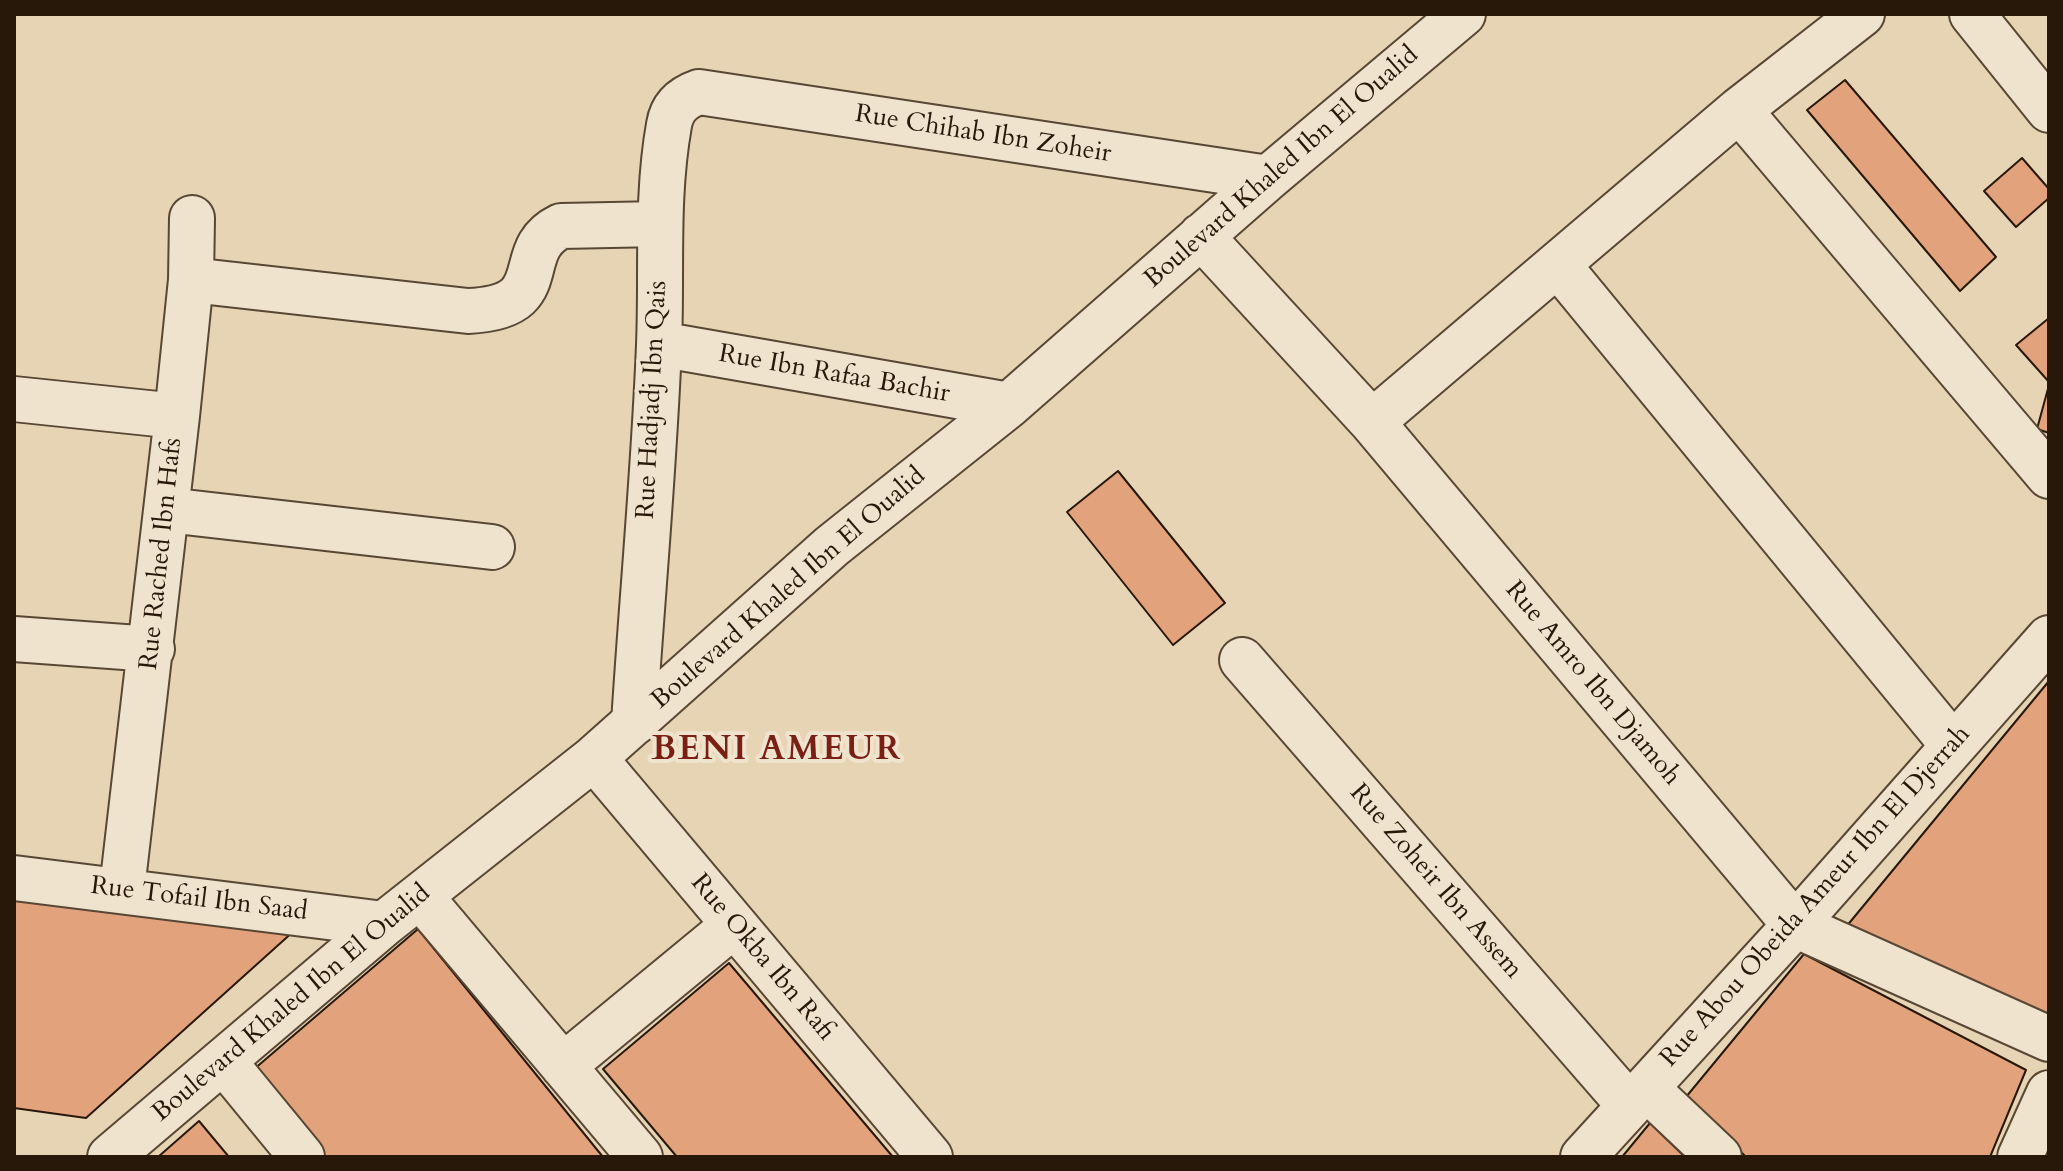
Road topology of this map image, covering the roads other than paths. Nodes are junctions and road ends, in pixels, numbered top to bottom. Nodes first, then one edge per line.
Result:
1 (1463, 14) edge
2 (1862, 14) edge
3 (1972, 14) edge
4 (699, 92) joint
5 (1739, 110) junction
6 (2049, 110) edge
7 (1268, 178) junction
8 (192, 218) dead end
9 (660, 224) junction
10 (1201, 236) junction
11 (1559, 266) junction
12 (191, 280) junction
13 (659, 344) junction
14 (14, 399) edge
15 (1009, 405) junction
16 (177, 416) junction
17 (1372, 422) junction
18 (2049, 476) edge
19 (167, 510) junction
20 (492, 547) dead end
21 (2049, 638) edge
22 (14, 639) edge
23 (152, 649) junction
24 (1242, 660) dead end
25 (634, 723) junction
26 (1952, 744) junction
27 (594, 758) junction
28 (14, 878) edge
29 (122, 889) junction
30 (420, 896) junction
31 (384, 924) junction
32 (734, 925) junction
33 (1795, 925) junction
34 (2049, 1039) edge
35 (224, 1062) junction
36 (563, 1066) junction
37 (2049, 1093) edge
38 (1638, 1096) junction
39 (110, 1157) edge
40 (302, 1157) edge
41 (640, 1157) edge
42 (930, 1157) edge
43 (1583, 1157) edge
44 (1719, 1157) edge
45 (2020, 1157) edge

1 - 7 street, Boulevard Khaled Ibn El Oualid
2 - 5 street
3 - 6 street
4 - 7 street, Rue Chihab Ibn Zoheir
4 - 9 street, Rue Hadjadj Ibn Qais
5 - 11 street
5 - 18 street
7 - 10 street, Boulevard Khaled Ibn El Oualid
8 - 12 street, Rue Rached Ibn Hafs
9 - 12 street
9 - 13 street, Rue Hadjadj Ibn Qais
10 - 15 street, Boulevard Khaled Ibn El Oualid
10 - 17 street, Rue Amro Ibn Djamoh
11 - 17 street
11 - 26 street
12 - 16 street, Rue Rached Ibn Hafs
13 - 15 street, Rue Ibn Rafaa Bachir
13 - 25 street, Rue Hadjadj Ibn Qais
14 - 16 street
15 - 25 street, Boulevard Khaled Ibn El Oualid
16 - 19 street, Rue Rached Ibn Hafs
17 - 33 street, Rue Amro Ibn Djamoh
19 - 20 street
19 - 23 street, Rue Rached Ibn Hafs
21 - 26 street, Rue Abou Obeida Ameur Ibn El Djerrah
22 - 23 street
23 - 29 street, Rue Rached Ibn Hafs
24 - 38 street, Rue Zoheir Ibn Assem
25 - 27 street, Boulevard Khaled Ibn El Oualid
26 - 33 street, Rue Abou Obeida Ameur Ibn El Djerrah
27 - 30 street, Boulevard Khaled Ibn El Oualid
27 - 32 street, Rue Okba Ibn Rafi
28 - 29 street, Rue Tofail Ibn Saad
29 - 31 street, Rue Tofail Ibn Saad
30 - 31 street, Boulevard Khaled Ibn El Oualid
30 - 36 street
31 - 35 street, Boulevard Khaled Ibn El Oualid
32 - 36 street
32 - 42 street, Rue Okba Ibn Rafi
33 - 34 street, Rue Amro Ibn Djamoh
33 - 38 street, Rue Abou Obeida Ameur Ibn El Djerrah
35 - 39 street, Boulevard Khaled Ibn El Oualid
35 - 40 street
36 - 41 street
37 - 45 street
38 - 43 street, Rue Abou Obeida Ameur Ibn El Djerrah
38 - 44 street, Rue Zoheir Ibn Assem

